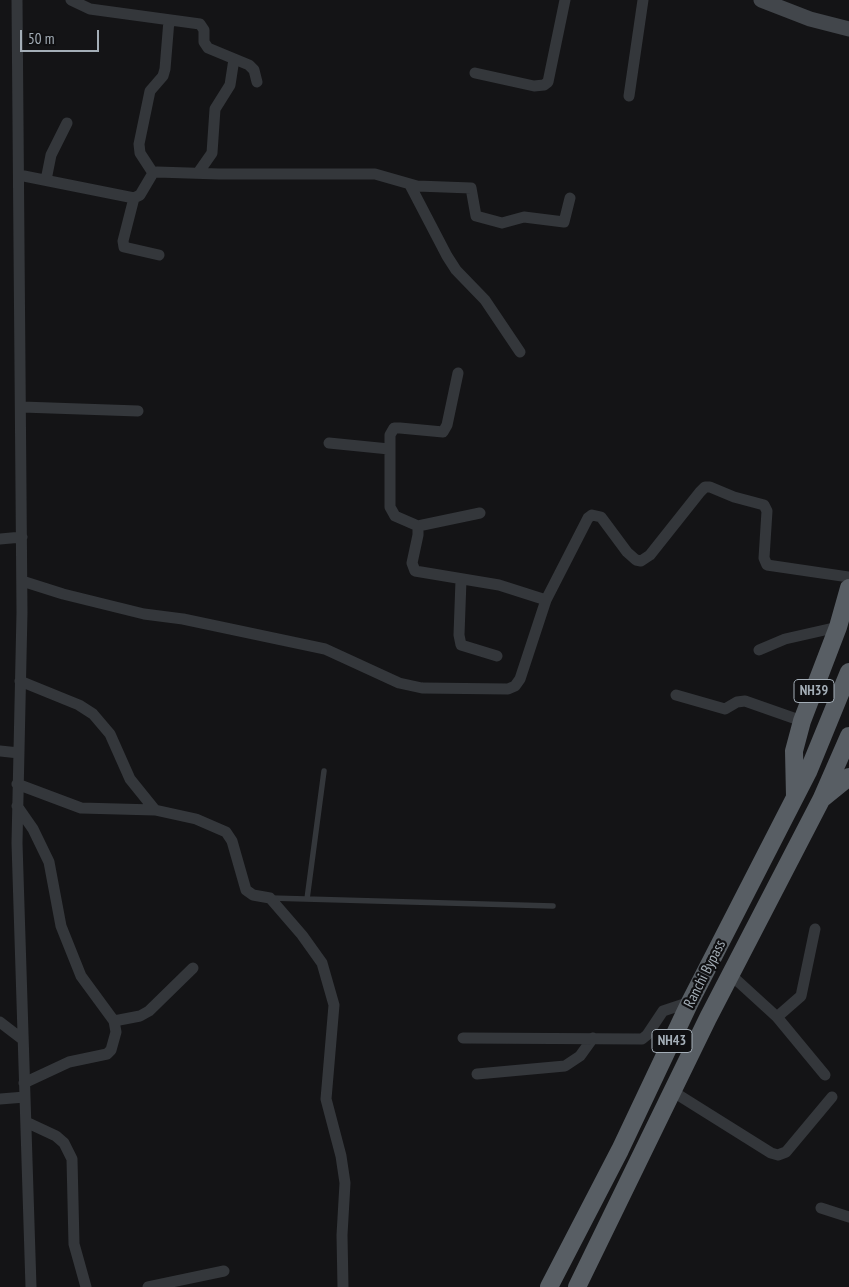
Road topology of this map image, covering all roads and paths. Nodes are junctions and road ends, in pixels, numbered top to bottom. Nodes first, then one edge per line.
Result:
1 (17, 0) edge
2 (71, 0) edge
3 (565, 0) edge
4 (642, 0) edge
5 (766, 1) edge
6 (169, 20) junction
7 (849, 29) edge
8 (234, 59) junction
9 (475, 73) dead end
10 (257, 82) dead end
11 (630, 96) dead end
12 (67, 122) dead end
13 (153, 173) junction
14 (198, 173) junction
15 (19, 175) junction
16 (46, 180) junction
17 (410, 185) junction
18 (134, 198) junction
19 (570, 198) dead end
20 (159, 255) dead end
21 (520, 352) dead end
22 (458, 373) dead end
23 (22, 407) junction
24 (138, 411) dead end
25 (329, 444) dead end
26 (389, 449) junction
27 (480, 513) dead end
28 (418, 526) junction
29 (22, 537) junction
30 (0, 539) edge
31 (849, 577) edge
32 (461, 580) junction
33 (22, 581) junction
34 (849, 588) edge
35 (546, 600) junction
36 (838, 628) junction
37 (759, 650) dead end
38 (497, 656) dead end
39 (849, 672) edge
40 (20, 681) junction
41 (676, 695) dead end
42 (802, 722) junction
43 (849, 736) edge
44 (0, 751) edge
45 (19, 753) junction
46 (324, 771) dead end
47 (849, 777) edge
48 (17, 784) junction
49 (795, 796) junction
50 (821, 800) junction
51 (17, 806) junction
52 (155, 810) junction
53 (270, 898) junction
54 (306, 899) junction
55 (553, 906) dead end
56 (815, 929) dead end
57 (193, 968) dead end
58 (731, 975) junction
59 (690, 1002) junction
60 (777, 1017) junction
61 (114, 1021) junction
62 (0, 1022) edge
63 (22, 1038) junction
64 (463, 1038) dead end
65 (592, 1038) junction
66 (477, 1074) dead end
67 (824, 1076) dead end
68 (24, 1083) junction
69 (672, 1091) junction
70 (25, 1097) junction
71 (832, 1097) dead end
72 (0, 1099) edge
73 (26, 1122) junction
74 (821, 1208) dead end
75 (849, 1217) edge
76 (224, 1271) dead end
77 (31, 1287) edge
78 (86, 1287) edge
79 (148, 1287) edge
80 (343, 1287) edge
81 (549, 1287) edge
82 (576, 1287) edge

1 - 15 street
2 - 6 street
3 - 9 street
4 - 11 street
5 - 7 main road
6 - 8 street
6 - 13 street
8 - 10 street
8 - 14 street
12 - 16 street
13 - 14 street
13 - 18 street
14 - 17 street
15 - 16 street
15 - 23 street
16 - 18 street
17 - 19 street
17 - 21 street
18 - 20 street
22 - 26 street
23 - 24 street
23 - 29 street
25 - 26 street
26 - 28 street
27 - 28 street
28 - 32 street
29 - 30 street
29 - 33 street
31 - 35 street
32 - 35 street
32 - 38 street
33 - 35 street
33 - 40 street
34 - 36 highway, NH39
36 - 37 street
36 - 42 highway, NH39
39 - 49 highway, NH43
40 - 45 street
40 - 52 street
41 - 42 street
42 - 49 highway, NH39
43 - 50 highway, NH43
44 - 45 street
45 - 48 street
46 - 54 lane
47 - 50 highway
48 - 51 street
48 - 52 street
49 - 59 highway, Ranchi Bypass / NH43
50 - 58 highway, Ranchi Bypass / NH43
51 - 61 street
51 - 63 street
52 - 53 street
53 - 54 lane
53 - 80 street
54 - 55 lane
56 - 60 street
57 - 61 street
58 - 60 street
58 - 69 highway, Ranchi Bypass / NH43
59 - 65 street
59 - 81 highway, Ranchi Bypass / NH43
60 - 67 street
61 - 68 street
62 - 63 street
63 - 68 street
64 - 65 street
65 - 66 street
68 - 70 street
69 - 71 street
69 - 82 highway, Ranchi Bypass / NH43
70 - 72 street
70 - 73 street
73 - 77 street
73 - 78 street
74 - 75 street
76 - 79 street

